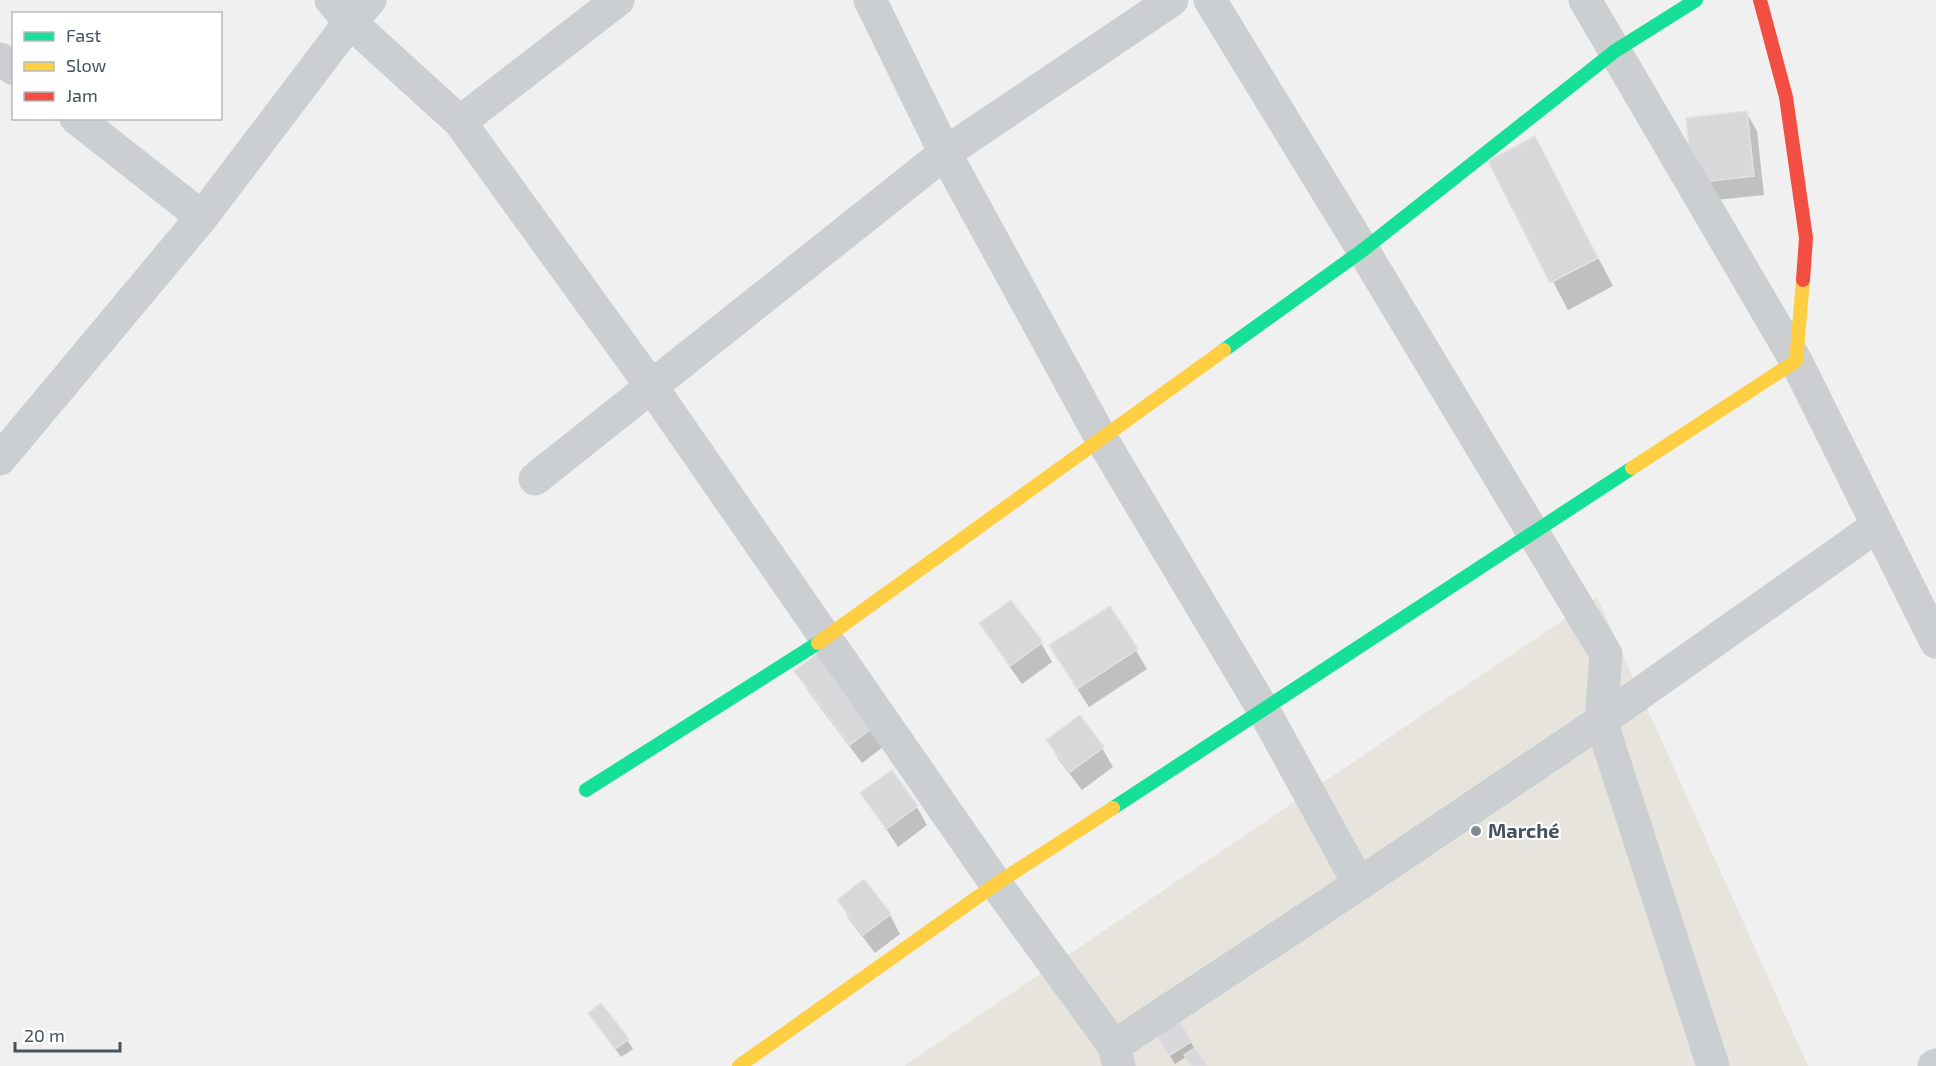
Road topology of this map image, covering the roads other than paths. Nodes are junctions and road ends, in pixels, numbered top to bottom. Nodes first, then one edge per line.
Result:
1 (618, 0) edge
2 (870, 0) edge
3 (1172, 0) edge
4 (1210, 0) edge
5 (1585, 0) edge
6 (1696, 0) edge
7 (1760, 0) edge
8 (350, 7) edge
9 (1615, 51) junction
10 (79, 120) edge
11 (460, 122) junction
12 (945, 153) junction
13 (202, 217) junction
14 (1363, 250) junction
15 (1797, 362) junction
16 (651, 386) junction
17 (1101, 438) junction
18 (0, 459) edge
19 (535, 479) dead end
20 (1877, 526) junction
21 (1533, 533) junction
22 (826, 638) junction
23 (1936, 642) edge
24 (1263, 709) junction
25 (1601, 721) junction
26 (586, 790) dead end
27 (996, 884) junction
28 (1359, 884) junction
29 (1116, 1056) edge
30 (739, 1066) edge
31 (1713, 1066) edge

1 - 11 street
2 - 12 street
3 - 12 street
4 - 14 street
5 - 9 street
6 - 9 street
7 - 15 street
8 - 11 street
8 - 13 street
9 - 14 street
9 - 15 street
10 - 13 street
11 - 16 street
12 - 16 street
12 - 17 street
13 - 18 street
14 - 17 street
14 - 21 street
15 - 20 street
15 - 21 street
16 - 19 street
16 - 22 street
17 - 22 street
17 - 24 street
20 - 23 street
20 - 25 street
21 - 24 street
21 - 25 street
22 - 26 street
22 - 27 street
24 - 27 street
24 - 28 street
25 - 28 street
25 - 31 street
27 - 29 street
27 - 30 street
28 - 29 street

